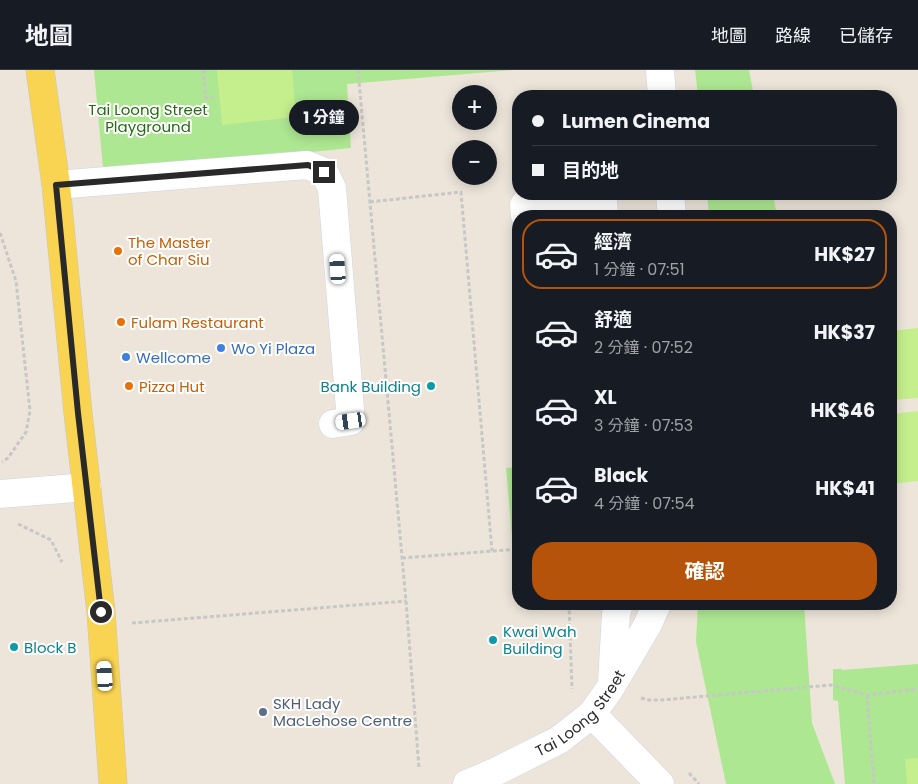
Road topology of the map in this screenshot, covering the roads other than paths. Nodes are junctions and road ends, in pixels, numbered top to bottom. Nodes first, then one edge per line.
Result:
1 (40, 70) edge
2 (660, 70) edge
3 (662, 90) edge
4 (56, 185) junction
5 (603, 200) edge
6 (524, 210) edge
7 (333, 424) dead end
8 (86, 487) junction
9 (0, 494) edge
10 (618, 610) edge
11 (654, 610) edge
12 (611, 687) junction
13 (582, 705) junction
14 (113, 784) edge
15 (467, 784) edge
16 (660, 784) edge

1 - 4 main road
2 - 3 street
4 - 7 street
4 - 8 main road
5 - 6 street
8 - 9 street
8 - 14 main road
10 - 12 street
11 - 12 street, Tai Loong Street
12 - 13 street, Tai Loong Street
13 - 15 street, Tai Loong Street
13 - 16 street

